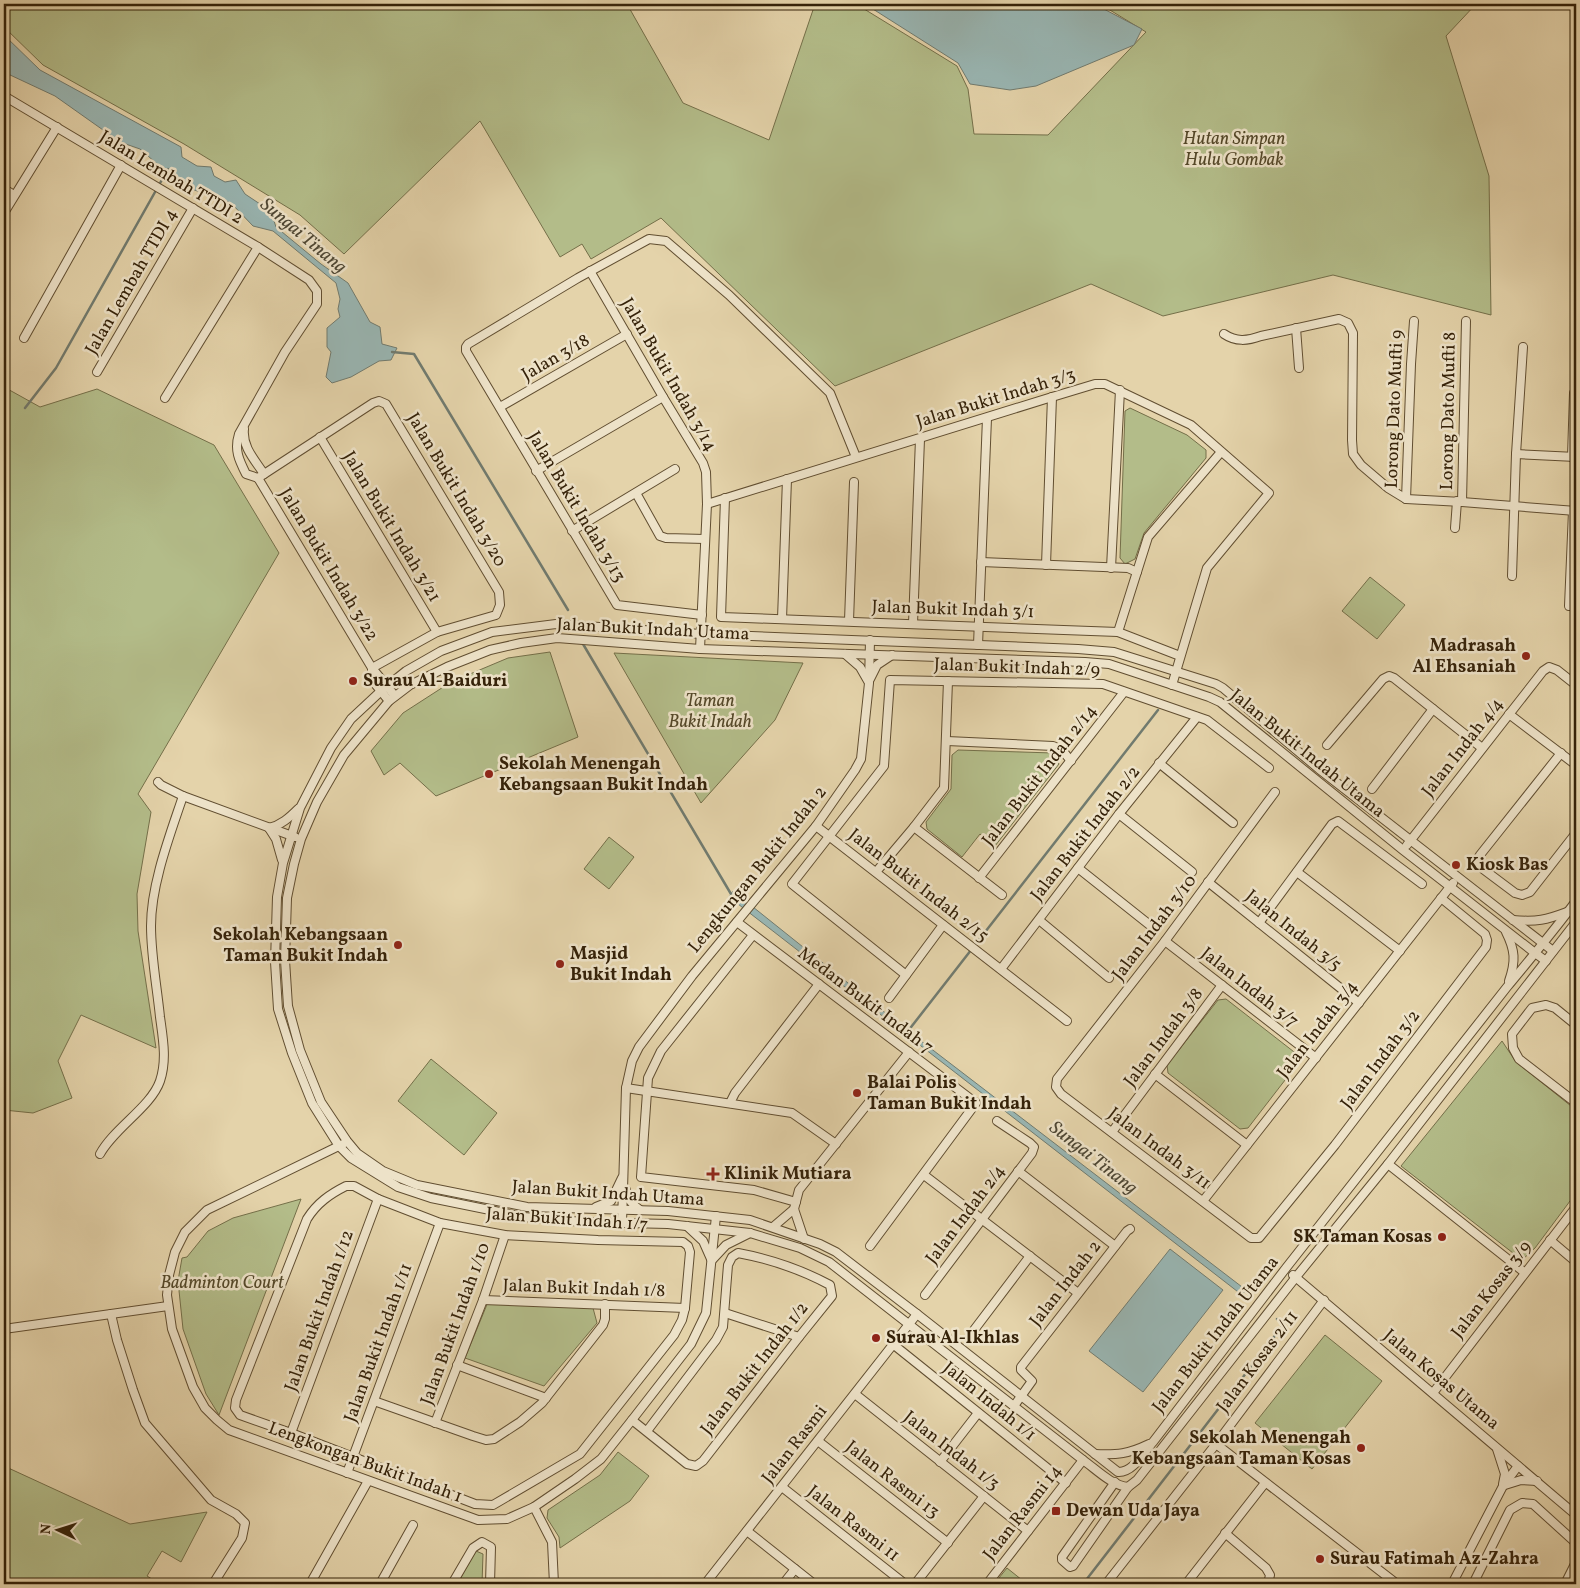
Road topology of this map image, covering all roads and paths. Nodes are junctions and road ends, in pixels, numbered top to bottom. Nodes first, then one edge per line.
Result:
1 (4, 96) edge
2 (57, 128) junction
3 (121, 165) junction
4 (4, 189) edge
5 (14, 195) junction
6 (193, 208) junction
7 (4, 212) edge
8 (258, 247) junction
9 (590, 271) junction
10 (1414, 321) dead end
11 (1466, 321) dead end
12 (1296, 328) junction
13 (627, 334) junction
14 (1224, 334) dead end
15 (24, 338) dead end
16 (1523, 346) dead end
17 (1299, 368) dead end
18 (98, 372) dead end
19 (1120, 390) junction
20 (1574, 393) dead end
21 (663, 397) junction
22 (1052, 397) junction
23 (165, 398) dead end
24 (500, 407) junction
25 (987, 418) junction
26 (245, 424) junction
27 (320, 437) junction
28 (920, 439) junction
29 (1221, 452) junction
30 (1516, 454) junction
31 (856, 457) junction
32 (1574, 457) edge
33 (675, 469) dead end
34 (536, 471) junction
35 (261, 476) junction
36 (787, 479) junction
37 (854, 482) dead end
38 (636, 493) junction
39 (725, 498) junction
40 (1406, 499) junction
41 (1459, 502) junction
42 (707, 504) junction
43 (1514, 506) junction
44 (1574, 511) edge
45 (1454, 528) dead end
46 (572, 531) junction
47 (705, 539) junction
48 (981, 562) junction
49 (1046, 564) junction
50 (1111, 568) junction
51 (1137, 572) junction
52 (1512, 576) dead end
53 (499, 592) joint
54 (1569, 606) dead end
55 (702, 615) junction
56 (782, 619) junction
57 (849, 621) junction
58 (913, 624) junction
59 (979, 626) junction
60 (437, 632) junction
61 (1118, 632) junction
62 (701, 634) junction
63 (870, 640) junction
64 (978, 645) junction
65 (700, 649) junction
66 (844, 654) junction
67 (869, 655) junction
68 (892, 656) junction
69 (1180, 656) junction
70 (372, 668) junction
71 (1175, 672) junction
72 (948, 681) junction
73 (869, 683) junction
74 (1172, 684) junction
75 (1576, 685) edge
76 (384, 689) junction
77 (1124, 692) junction
78 (392, 699) junction
79 (1433, 709) junction
80 (1509, 714) junction
81 (1197, 717) junction
82 (947, 741) junction
83 (1327, 745) dead end
84 (1482, 748) junction
85 (1561, 754) junction
86 (1072, 761) junction
87 (1159, 764) junction
88 (1576, 765) edge
89 (1269, 768) dead end
90 (158, 782) dead end
91 (1372, 789) dead end
92 (1275, 792) dead end
93 (184, 796) junction
94 (300, 808) junction
95 (1120, 814) junction
96 (1233, 823) dead end
97 (816, 826) junction
98 (914, 827) junction
99 (269, 828) junction
100 (1576, 833) edge
101 (290, 835) junction
102 (829, 837) junction
103 (301, 839) junction
104 (1410, 841) junction
105 (1403, 850) junction
106 (283, 863) junction
107 (1078, 868) junction
108 (876, 872) junction
109 (1192, 872) dead end
110 (1297, 872) junction
111 (979, 878) junction
112 (1457, 878) junction
113 (1208, 882) junction
114 (1422, 884) dead end
115 (1450, 887) junction
116 (1002, 895) dead end
117 (1441, 898) junction
118 (1576, 902) edge
119 (1569, 911) junction
120 (1039, 920) junction
121 (1512, 920) junction
122 (737, 922) junction
123 (1576, 922) edge
124 (1259, 924) junction
125 (942, 925) junction
126 (1151, 926) dead end
127 (1506, 930) junction
128 (753, 935) junction
129 (1165, 941) junction
130 (1543, 943) junction
131 (1400, 951) junction
132 (1553, 951) junction
133 (1535, 953) junction
134 (1546, 961) junction
135 (1001, 969) junction
136 (906, 975) junction
137 (1109, 978) dead end
138 (819, 984) junction
139 (1222, 985) junction
140 (1507, 987) junction
141 (889, 998) dead end
142 (1359, 1003) junction
143 (1067, 1021) dead end
144 (1576, 1025) edge
145 (909, 1052) junction
146 (1316, 1058) junction
147 (1155, 1074) junction
148 (1057, 1079) joint
149 (626, 1088) junction
150 (647, 1091) junction
151 (1575, 1099) edge
152 (730, 1103) junction
153 (997, 1122) dead end
154 (1112, 1132) junction
155 (346, 1141) junction
156 (836, 1144) junction
157 (1247, 1145) junction
158 (339, 1146) junction
159 (100, 1154) dead end
160 (1388, 1164) junction
161 (1018, 1171) junction
162 (624, 1175) junction
163 (924, 1175) junction
164 (378, 1199) junction
165 (1203, 1201) junction
166 (795, 1205) junction
167 (1576, 1206) edge
168 (592, 1208) junction
169 (623, 1210) junction
170 (641, 1210) junction
171 (716, 1216) junction
172 (982, 1219) junction
173 (440, 1223) junction
174 (622, 1223) junction
175 (686, 1225) junction
176 (773, 1227) junction
177 (715, 1229) junction
178 (1130, 1229) dead end
179 (750, 1233) junction
180 (505, 1235) junction
181 (1251, 1238) joint
182 (804, 1239) junction
183 (1550, 1240) junction
184 (870, 1246) dead end
185 (1115, 1246) junction
186 (1030, 1256) junction
187 (712, 1260) junction
188 (1576, 1262) edge
189 (1286, 1268) junction
190 (1524, 1272) junction
191 (1296, 1277) junction
192 (1078, 1293) junction
193 (925, 1295) dead end
194 (483, 1300) junction
195 (1324, 1300) junction
196 (605, 1304) junction
197 (168, 1306) junction
198 (684, 1308) junction
199 (725, 1313) junction
200 (111, 1314) junction
201 (917, 1314) junction
202 (909, 1325) junction
203 (4, 1329) edge
204 (974, 1330) dead end
205 (798, 1337) junction
206 (894, 1345) junction
207 (457, 1365) junction
208 (1433, 1393) junction
209 (855, 1394) junction
210 (1021, 1396) junction
211 (546, 1398) junction
212 (374, 1401) junction
213 (1014, 1406) junction
214 (978, 1413) junction
215 (632, 1420) junction
216 (436, 1423) junction
217 (647, 1431) junction
218 (291, 1433) junction
219 (818, 1440) junction
220 (1152, 1442) junction
221 (1216, 1444) junction
222 (1496, 1447) junction
223 (1095, 1454) junction
224 (352, 1457) junction
225 (1083, 1460) junction
226 (940, 1462) junction
227 (1518, 1466) junction
228 (347, 1473) junction
229 (368, 1481) junction
230 (1537, 1481) junction
231 (1114, 1482) junction
232 (1066, 1483) junction
233 (1265, 1483) junction
234 (1503, 1486) junction
235 (782, 1487) junction
236 (1128, 1487) junction
237 (984, 1496) junction
238 (534, 1507) junction
239 (1576, 1515) edge
240 (414, 1525) dead end
241 (747, 1531) junction
242 (1028, 1531) junction
243 (1225, 1533) junction
244 (948, 1543) junction
245 (1576, 1544) edge
246 (1576, 1562) edge
247 (795, 1569) junction
248 (213, 1584) edge
249 (311, 1584) edge
250 (380, 1584) edge
251 (452, 1584) edge
252 (490, 1584) edge
253 (554, 1584) edge
254 (705, 1584) edge
255 (783, 1584) edge
256 (814, 1584) edge
257 (905, 1584) edge
258 (915, 1584) edge
259 (987, 1584) edge
260 (1106, 1584) edge
261 (1186, 1584) edge
262 (1268, 1584) edge
263 (1397, 1584) edge
264 (1452, 1584) edge
265 (1473, 1584) edge
266 (1565, 1584) edge

1 - 2 street, Jalan Lembah TTDI 2
2 - 3 street, Jalan Lembah TTDI 2
2 - 5 street
3 - 6 street, Jalan Lembah TTDI 2
3 - 15 street
4 - 5 street
5 - 7 street
6 - 8 street, Jalan Lembah TTDI 2
6 - 18 street, Jalan Lembah TTDI 4
8 - 23 street
8 - 26 street, Jalan Lembah TTDI 2
9 - 13 street, Jalan Bukit Indah 3/14
9 - 24 street, Jalan Bukit Indah 3/13
9 - 31 street
10 - 40 street, Lorong Dato Mufti 9
11 - 41 street, Lorong Dato Mufti 8
12 - 14 street
12 - 17 street
12 - 40 street
13 - 21 street, Jalan Bukit Indah 3/14
13 - 24 street, Jalan 3/18
16 - 30 street
19 - 22 street, Jalan Bukit Indah 3/3
19 - 29 street, Jalan Bukit Indah 3/3
19 - 50 street
20 - 32 street
21 - 34 street
21 - 42 street, Jalan Bukit Indah 3/14
22 - 25 street, Jalan Bukit Indah 3/3
22 - 49 street
24 - 34 street, Jalan Bukit Indah 3/13
25 - 28 street, Jalan Bukit Indah 3/3
25 - 48 street
26 - 35 street, Jalan Bukit Indah 3/22
26 - 35 street
27 - 35 street
27 - 53 street, Jalan Bukit Indah 3/20
27 - 60 street, Jalan Bukit Indah 3/21
28 - 31 street, Jalan Bukit Indah 3/3
28 - 58 street
29 - 51 street
29 - 69 street, Jalan Bukit Indah 3/3
30 - 32 street
30 - 43 street
31 - 36 street, Jalan Bukit Indah 3/3
33 - 38 street
34 - 46 street, Jalan Bukit Indah 3/13
35 - 70 street, Jalan Bukit Indah 3/22
36 - 39 street, Jalan Bukit Indah 3/3
36 - 56 street
37 - 57 street
38 - 46 street
38 - 47 street
39 - 42 street, Jalan Bukit Indah 3/3
39 - 56 street, Jalan Bukit Indah 3/1
40 - 41 street
41 - 43 street
41 - 45 street, Lorong Dato Mufti 8
42 - 47 street, Jalan Bukit Indah 3/14
43 - 44 street
43 - 52 street
44 - 54 street
46 - 55 street, Jalan Bukit Indah 3/13
47 - 55 street, Jalan Bukit Indah 3/14
48 - 49 street
48 - 59 street
49 - 50 street
50 - 51 street
51 - 61 street
53 - 60 street, Jalan Bukit Indah 3/22
55 - 62 street, Jalan Bukit Indah 3/14
56 - 57 street, Jalan Bukit Indah 3/1
57 - 58 street, Jalan Bukit Indah 3/1
58 - 59 street, Jalan Bukit Indah 3/1
59 - 61 street, Jalan Bukit Indah 3/1
59 - 64 street
60 - 70 street, Jalan Bukit Indah 3/22
61 - 69 street, Jalan Bukit Indah 3/1
62 - 63 street, Jalan Bukit Indah Utama
62 - 65 street, Jalan Bukit Indah 3/14
62 - 76 street, Jalan Bukit Indah Utama
63 - 64 street, Jalan Bukit Indah Utama
63 - 67 street, Lengkungan Bukit Indah 2
64 - 71 street, Jalan Bukit Indah Utama
65 - 66 street, Jalan Bukit Indah Utama
65 - 78 street, Jalan Bukit Indah Utama
66 - 67 street, Jalan Bukit Indah Utama
66 - 73 street
67 - 68 street, Jalan Bukit Indah Utama
67 - 73 street, Lengkungan Bukit Indah 2
68 - 73 street
68 - 74 street, Jalan Bukit Indah Utama
69 - 71 street
70 - 76 street, Jalan Bukit Indah 3/22
71 - 74 street
71 - 104 street, Jalan Bukit Indah Utama
72 - 77 street, Jalan Bukit Indah 2/9
72 - 82 street
72 - 102 street, Jalan Bukit Indah 2/9
73 - 97 street, Lengkungan Bukit Indah 2
74 - 105 street, Jalan Bukit Indah Utama
75 - 80 street, Jalan Indah 4/4
76 - 78 street, Jalan Bukit Indah 3/22
76 - 94 street, Jalan Bukit Indah Utama
77 - 81 street, Jalan Bukit Indah 2/9
77 - 86 street, Jalan Bukit Indah 2/14
78 - 103 street, Jalan Bukit Indah Utama
79 - 83 street
79 - 84 street
79 - 91 street
80 - 84 street, Jalan Indah 4/4
80 - 85 street
81 - 87 street, Jalan Bukit Indah 2/2
81 - 89 street, Jalan Bukit Indah 2/9
82 - 86 street
82 - 98 street
84 - 104 street, Jalan Indah 4/4
85 - 88 street
85 - 100 street
86 - 111 street, Jalan Bukit Indah 2/14
87 - 95 street, Jalan Bukit Indah 2/2
87 - 96 street
90 - 93 street
92 - 113 street, Jalan Indah 3/10
93 - 99 street
93 - 159 street
94 - 99 street
94 - 101 street, Jalan Bukit Indah Utama
95 - 107 street, Jalan Bukit Indah 2/2
95 - 109 street
97 - 102 street, Jalan Bukit Indah 2/15
97 - 122 street, Lengkungan Bukit Indah 2
98 - 108 street
98 - 111 street
99 - 101 street
99 - 106 street
101 - 103 street
101 - 106 street, Jalan Bukit Indah Utama
102 - 108 street, Jalan Bukit Indah 2/15
102 - 136 street
103 - 155 street, Jalan Bukit Indah Utama
104 - 105 street, Jalan Indah 4/4
104 - 112 street, Jalan Bukit Indah Utama
105 - 115 street, Jalan Bukit Indah Utama
106 - 158 street, Jalan Bukit Indah Utama
107 - 120 street, Jalan Bukit Indah 2/2
107 - 126 street
108 - 125 street, Jalan Bukit Indah 2/15
110 - 114 street
110 - 124 street
110 - 131 street
111 - 116 street
112 - 115 street, Jalan Indah 3/4
112 - 121 street, Jalan Bukit Indah Utama
113 - 124 street, Jalan Indah 3/5
113 - 129 street, Jalan Indah 3/10
115 - 117 street, Jalan Indah 3/4
115 - 127 street, Jalan Bukit Indah Utama
117 - 131 street, Jalan Indah 3/4
117 - 181 street, Jalan Indah 3/2
118 - 119 street
119 - 121 street
119 - 130 street
120 - 135 street, Jalan Bukit Indah 2/2
120 - 137 street
121 - 130 street, Jalan Bukit Indah Utama
122 - 128 street, Medan Bukit Indah 7
122 - 149 street, Lengkungan Bukit Indah 2
123 - 132 street
124 - 142 street, Jalan Indah 3/5
125 - 135 street, Jalan Bukit Indah 2/15
125 - 136 street
127 - 133 street, Jalan Bukit Indah Utama
127 - 140 street
128 - 138 street, Medan Bukit Indah 7
128 - 150 street
129 - 139 street, Jalan Indah 3/7
129 - 148 street, Jalan Indah 3/10
130 - 132 street, Jalan Bukit Indah Utama
130 - 133 street, Jalan Bukit Indah Utama
131 - 142 street, Jalan Indah 3/4
132 - 134 street, Jalan Bukit Indah Utama
133 - 134 street, Jalan Bukit Indah Utama
133 - 140 street, Jalan Bukit Indah Utama
134 - 160 street, Jalan Bukit Indah Utama
135 - 143 street, Jalan Bukit Indah 2/15
136 - 141 street
138 - 145 street, Medan Bukit Indah 7
138 - 152 street
139 - 146 street, Jalan Indah 3/7
139 - 147 street, Jalan Indah 3/8
140 - 189 street, Jalan Bukit Indah Utama
142 - 146 street, Jalan Indah 3/4
144 - 151 street
145 - 156 street
145 - 163 street, Medan Bukit Indah 7
146 - 157 street, Jalan Indah 3/4
147 - 154 street, Jalan Indah 3/8
147 - 157 street
148 - 154 street, Jalan Indah 3/11
149 - 150 street
149 - 162 street, Lengkungan Bukit Indah 2
150 - 152 street
150 - 166 street
152 - 156 street
153 - 161 street, Jalan Indah 2/4
154 - 165 street, Jalan Indah 3/11
155 - 158 street, Lengkongan Bukit Indah 1
155 - 168 street, Jalan Bukit Indah Utama
156 - 166 street
157 - 165 street, Jalan Indah 3/4
158 - 174 street, Jalan Bukit Indah Utama
158 - 197 street, Lengkongan Bukit Indah 1
160 - 190 street
160 - 191 street, Jalan Bukit Indah Utama
161 - 172 street, Jalan Indah 2/4
161 - 185 street
162 - 168 street
162 - 169 street, Lengkungan Bukit Indah 2
162 - 170 street
163 - 172 street
163 - 184 street
164 - 173 street, Jalan Bukit Indah 1/7
164 - 218 street, Jalan Bukit Indah 1/12
164 - 218 street, Jalan Bukit Indah 1/7
165 - 181 street, Jalan Indah 3/11
166 - 176 street
166 - 182 street
167 - 183 street, Jalan Kosas 3/9
168 - 169 street, Jalan Bukit Indah Utama
169 - 170 street, Jalan Bukit Indah Utama
169 - 174 street, Lengkungan Bukit Indah 2
170 - 171 street, Jalan Bukit Indah Utama
171 - 176 street, Jalan Bukit Indah Utama
171 - 177 street, Lengkongan Bukit Indah 1
172 - 186 street
172 - 193 street, Jalan Indah 2/4
173 - 180 street, Jalan Bukit Indah 1/7
173 - 212 street, Jalan Bukit Indah 1/11
174 - 175 street, Jalan Bukit Indah Utama
175 - 177 street, Jalan Bukit Indah Utama
175 - 187 street
176 - 182 street, Jalan Bukit Indah Utama
177 - 179 street, Jalan Bukit Indah Utama
177 - 187 street, Lengkongan Bukit Indah 1
178 - 185 street, Jalan Indah 2
179 - 187 street
179 - 202 street, Jalan Bukit Indah Utama
180 - 194 street, Jalan Bukit Indah 1/10
180 - 198 street, Jalan Bukit Indah 1/7
182 - 201 street, Jalan Bukit Indah Utama
183 - 188 street
183 - 190 street, Jalan Kosas 3/9
185 - 192 street, Jalan Indah 2
186 - 192 street
186 - 204 street
187 - 215 street, Lengkongan Bukit Indah 1
189 - 191 street, Jalan Kosas Utama
189 - 220 street, Jalan Bukit Indah Utama
190 - 208 street, Jalan Kosas 3/9
191 - 195 street, Jalan Kosas Utama
191 - 236 street, Jalan Bukit Indah Utama
192 - 210 street, Jalan Indah 2
194 - 196 street, Jalan Bukit Indah 1/8
194 - 207 street, Jalan Bukit Indah 1/10
195 - 208 street, Jalan Kosas Utama
195 - 221 street, Jalan Kosas 2/11
196 - 198 street, Jalan Bukit Indah 1/8
196 - 211 street
197 - 200 street
197 - 228 street, Lengkongan Bukit Indah 1
198 - 224 street
199 - 205 street
199 - 205 street, Jalan Bukit Indah 1/2
199 - 217 street
200 - 203 street
200 - 248 street
201 - 202 street, Jalan Rasmi
201 - 210 street, Jalan Bukit Indah Utama
202 - 206 street, Jalan Rasmi
202 - 213 street, Jalan Bukit Indah Utama
205 - 217 street, Jalan Bukit Indah 1/2
206 - 209 street, Jalan Rasmi
206 - 214 street, Jalan Indah 1/1
207 - 211 street
207 - 216 street, Jalan Bukit Indah 1/10
208 - 222 street, Jalan Kosas Utama
209 - 219 street, Jalan Rasmi
209 - 226 street, Jalan Indah 1/3
210 - 213 street
210 - 223 street, Jalan Bukit Indah Utama
211 - 216 street
212 - 216 street
212 - 224 street, Jalan Bukit Indah 1/11
213 - 225 street, Jalan Bukit Indah Utama
214 - 226 street
214 - 232 street, Jalan Indah 1/1
215 - 217 street
215 - 238 street, Lengkongan Bukit Indah 1
218 - 224 street
219 - 235 street, Jalan Rasmi
219 - 244 street, Jalan Rasmi 13
220 - 223 street
220 - 223 street, Jalan Bukit Indah Utama
221 - 233 street
221 - 260 street, Jalan Kosas 2/11
222 - 227 street, Jalan Kosas Utama
222 - 234 street
224 - 228 street, Jalan Bukit Indah 1/11
225 - 231 street, Jalan Bukit Indah Utama
225 - 232 street, Jalan Rasmi 14
226 - 237 street, Jalan Indah 1/3
227 - 230 street, Jalan Kosas Utama
227 - 234 street
228 - 229 street, Lengkongan Bukit Indah 1
229 - 238 street, Lengkongan Bukit Indah 1
229 - 249 street
230 - 234 street
230 - 239 street, Jalan Kosas Utama
231 - 236 street, Jalan Bukit Indah Utama
231 - 236 street, Jalan Bukit Indah Utama
232 - 242 street, Jalan Rasmi 14
233 - 243 street
233 - 263 street
234 - 264 street
235 - 241 street, Jalan Rasmi
235 - 257 street, Jalan Rasmi 11
237 - 242 street, Jalan Indah 1/3
237 - 244 street
238 - 253 street
240 - 250 street
241 - 247 street
241 - 254 street, Jalan Rasmi
242 - 259 street, Jalan Rasmi 14
243 - 261 street
243 - 262 street
244 - 258 street
245 - 265 street
246 - 266 street
247 - 255 street
247 - 256 street
251 - 252 street

